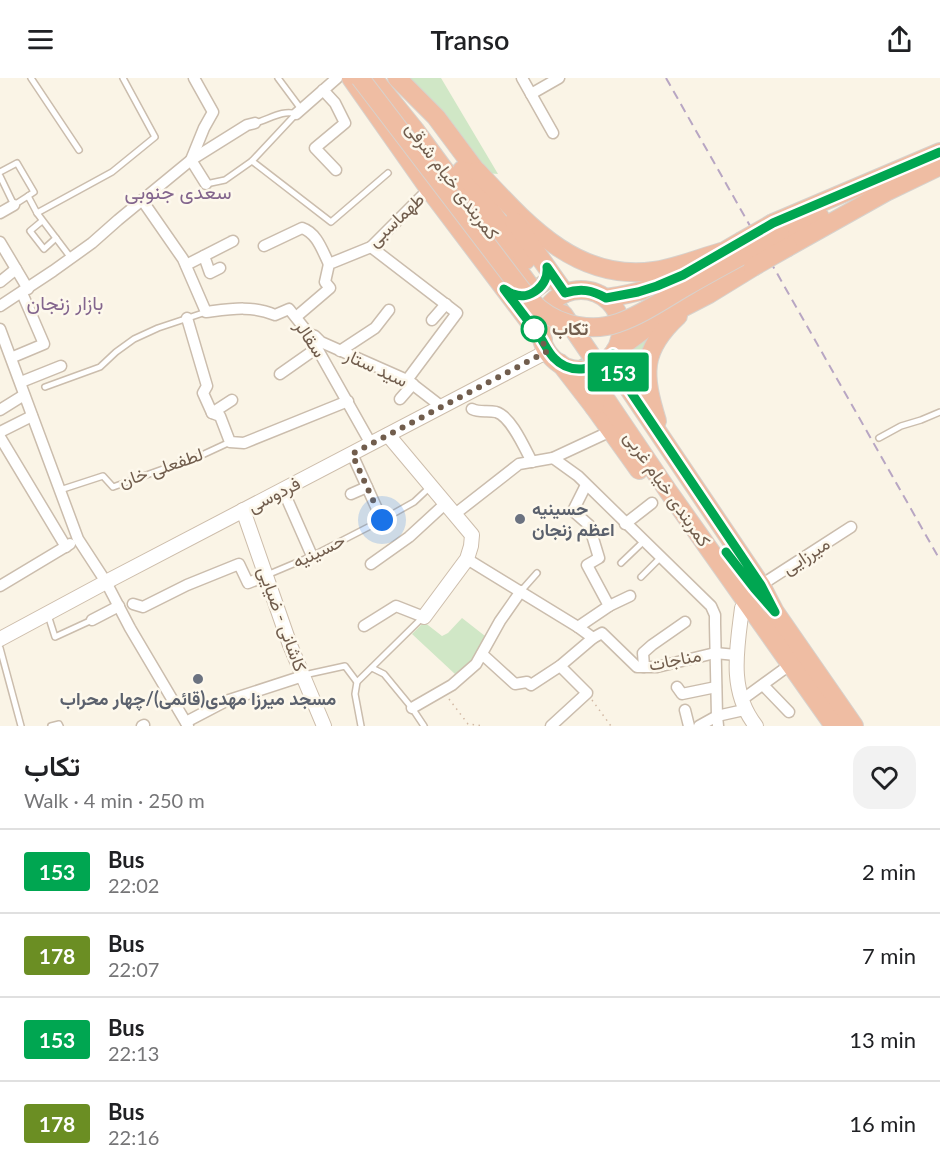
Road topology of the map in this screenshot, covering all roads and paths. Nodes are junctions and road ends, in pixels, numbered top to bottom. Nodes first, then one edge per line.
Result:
1 (31, 78) edge
2 (123, 78) edge
3 (194, 78) edge
4 (278, 78) edge
5 (338, 78) edge
6 (351, 78) edge
7 (360, 78) edge
8 (373, 78) edge
9 (392, 78) edge
10 (397, 78) edge
11 (522, 78) edge
12 (559, 78) edge
13 (323, 90) junction
14 (531, 94) junction
15 (298, 111) junction
16 (255, 123) joint
17 (553, 134) dead end
18 (79, 150) dead end
19 (940, 152) edge
20 (191, 160) junction
21 (252, 160) junction
22 (940, 165) edge
23 (336, 170) dead end
24 (477, 171) junction
25 (388, 173) dead end
26 (0, 174) edge
27 (206, 184) joint
28 (429, 189) junction
29 (28, 196) junction
30 (142, 200) junction
31 (14, 205) junction
32 (0, 213) edge
33 (37, 213) junction
34 (42, 221) junction
35 (780, 235) junction
36 (56, 238) junction
37 (233, 241) dead end
38 (0, 243) edge
39 (264, 246) dead end
40 (371, 247) junction
41 (721, 252) junction
42 (204, 255) junction
43 (71, 258) junction
44 (328, 264) junction
45 (186, 265) junction
46 (220, 268) dead end
47 (16, 269) junction
48 (538, 277) junction
49 (0, 282) edge
50 (504, 289) junction
51 (25, 291) junction
52 (565, 293) junction
53 (606, 298) junction
54 (695, 301) junction
55 (446, 304) junction
56 (0, 306) edge
57 (389, 310) dead end
58 (206, 312) junction
59 (557, 316) tunnel mouth
60 (296, 317) junction
61 (187, 318) junction
62 (432, 320) dead end
63 (0, 329) edge
64 (309, 334) junction
65 (317, 348) junction
66 (340, 351) junction
67 (550, 352) junction
68 (613, 353) junction
69 (13, 357) dead end
70 (585, 357) tunnel mouth
71 (61, 366) dead end
72 (280, 374) dead end
73 (21, 381) dead end
74 (410, 382) junction
75 (45, 387) dead end
76 (24, 394) junction
77 (611, 396) junction
78 (232, 399) dead end
79 (400, 399) dead end
80 (348, 401) junction
81 (442, 407) junction
82 (472, 409) dead end
83 (0, 410) edge
84 (940, 412) edge
85 (212, 413) junction
86 (32, 416) junction
87 (610, 431) junction
88 (0, 432) edge
89 (388, 435) junction
90 (0, 437) edge
91 (662, 437) junction
92 (879, 438) dead end
93 (230, 442) junction
94 (371, 444) junction
95 (352, 454) junction
96 (553, 458) junction
97 (532, 462) junction
98 (586, 485) junction
99 (431, 486) junction
100 (367, 487) junction
101 (60, 490) junction
102 (283, 490) junction
103 (351, 494) dead end
104 (652, 503) dead end
105 (450, 509) junction
106 (243, 510) junction
107 (382, 520) junction
108 (625, 524) junction
109 (851, 527) dead end
110 (78, 539) junction
111 (644, 541) junction
112 (66, 546) junction
113 (312, 556) junction
114 (660, 558) junction
115 (467, 559) junction
116 (621, 563) dead end
117 (370, 564) dead end
118 (537, 573) dead end
119 (266, 576) junction
120 (641, 578) dead end
121 (106, 582) junction
122 (761, 585) junction
123 (0, 586) edge
124 (521, 591) junction
125 (630, 596) dead end
126 (133, 604) dead end
127 (119, 606) junction
128 (609, 606) junction
129 (742, 608) junction
130 (775, 612) junction
131 (47, 614) junction
132 (424, 617) junction
133 (92, 620) joint
134 (685, 622) dead end
135 (364, 626) dead end
136 (578, 627) junction
137 (593, 638) junction
138 (0, 640) edge
139 (715, 653) junction
140 (482, 654) junction
141 (736, 655) junction
142 (788, 661) junction
143 (560, 666) junction
144 (644, 667) junction
145 (372, 668) junction
146 (303, 676) junction
147 (357, 682) junction
148 (763, 685) junction
149 (677, 687) dead end
150 (716, 687) junction
151 (443, 691) junction
152 (587, 693) junction
153 (746, 703) junction
154 (412, 708) junction
155 (684, 710) dead end
156 (789, 712) dead end
157 (717, 721) edge
158 (187, 724) edge
159 (755, 725) edge
160 (21, 726) edge
161 (51, 726) edge
162 (60, 726) edge
163 (324, 726) edge
164 (361, 726) edge
165 (424, 726) edge
166 (484, 726) edge
167 (551, 726) edge
168 (611, 726) edge
169 (689, 726) edge
170 (699, 726) edge
171 (834, 726) edge
172 (854, 726) edge

1 - 18 lane
2 - 33 lane
3 - 20 street
4 - 15 lane
5 - 13 street
6 - 28 highway
7 - 35 highway, bridge
8 - 48 highway, کمربندی خیام شرقی
9 - 48 highway, کمربندی خیام شرقی
10 - 24 highway
11 - 14 street
12 - 14 street
13 - 15 street
13 - 23 street
14 - 17 street
15 - 16 lane
15 - 21 lane
16 - 20 street
19 - 35 highway
20 - 27 street
20 - 30 street
21 - 25 lane
21 - 27 lane
22 - 35 highway
24 - 41 highway
24 - 48 highway
26 - 29 lane
26 - 31 lane
28 - 40 street, طهماسبی
28 - 50 highway
29 - 31 lane
29 - 33 lane
30 - 43 street
30 - 45 street
31 - 32 street
33 - 34 lane
34 - 36 lane
34 - 36 lane
35 - 41 highway, bridge
35 - 54 highway, bridge
36 - 43 lane
37 - 42 street
38 - 47 street
39 - 44 street
40 - 44 street, طهماسبی
40 - 55 street
41 - 53 highway
42 - 45 street
42 - 46 street
43 - 51 street
44 - 60 street
45 - 58 street
47 - 49 street
47 - 51 street
48 - 50 highway
48 - 52 highway
50 - 67 highway
51 - 56 street
51 - 69 street
52 - 53 highway
52 - 67 highway
53 - 68 highway
54 - 68 highway
54 - 91 highway
55 - 62 street
55 - 74 street
57 - 66 street
58 - 60 street, سقالر
58 - 61 lane
59 - 70 highway
60 - 64 street, سقالر
61 - 75 lane
61 - 85 street
63 - 76 street
64 - 65 street, سقالر
64 - 66 street, سید ستار
65 - 72 street
65 - 80 street, سقالر
66 - 74 street, سید ستار
67 - 68 highway
67 - 77 highway
67 - 81 main road, فردوسی
68 - 77 highway
71 - 73 street
74 - 79 street
74 - 81 street, سید ستار
76 - 83 street
76 - 86 street
77 - 87 highway
77 - 91 highway
77 - 130 highway, کمربندی خیام غربی
77 - 142 highway, کمربندی خیام غربی
78 - 85 street
80 - 93 street, لطفعلی خان
80 - 94 street, سقالر
81 - 89 main road, فردوسی
82 - 97 street
84 - 92 lane
85 - 93 street
86 - 88 street
86 - 101 street
87 - 96 street
87 - 129 highway
89 - 94 main road, فردوسی
89 - 99 main road
90 - 112 street
91 - 122 highway
93 - 101 lane, لطفعلی خان
94 - 95 main road, فردوسی
95 - 100 street
95 - 102 main road, فردوسی
96 - 97 street
96 - 98 street
97 - 105 street
98 - 108 street
98 - 128 street
99 - 105 main road
99 - 107 lane, حسینیه
100 - 103 street
100 - 107 street
101 - 110 street
102 - 106 main road, فردوسی
102 - 113 street
104 - 108 street
105 - 115 main road
105 - 117 street
106 - 119 main road, کاشانی - ضیایی
106 - 121 main road, فردوسی
107 - 113 lane, حسینیه
108 - 111 street
109 - 122 street, میرزایی
110 - 112 street
110 - 121 street
111 - 114 street
111 - 116 lane
112 - 123 street
113 - 119 lane, حسینیه
114 - 120 lane
114 - 139 street
115 - 124 street
115 - 132 main road
118 - 124 lane
119 - 126 street
119 - 146 main road, کاشانی - ضیایی
121 - 127 street
121 - 131 main road, فردوسی
122 - 130 highway
124 - 136 street
124 - 140 street
125 - 128 street
127 - 133 street
127 - 158 street
128 - 136 street
129 - 141 main road
129 - 142 highway
130 - 172 highway
131 - 133 lane
131 - 138 main road, فردوسی
132 - 135 street
132 - 145 lane
134 - 144 street
136 - 137 street
137 - 143 street
137 - 144 street, مناجات
138 - 160 lane
139 - 141 street, مناجات
139 - 144 street, مناجات
139 - 150 street
140 - 143 street
140 - 151 street
141 - 153 main road
142 - 148 street
142 - 171 highway, کمربندی خیام غربی
143 - 152 street
145 - 147 lane
145 - 154 lane
146 - 147 lane
146 - 158 street
146 - 163 main road, کاشانی - ضیایی
147 - 164 lane
148 - 153 street
148 - 156 street
149 - 150 street
150 - 157 street
151 - 154 street
151 - 166 path
152 - 167 street
152 - 168 path
153 - 157 street
153 - 159 main road
154 - 165 lane
155 - 169 street
157 - 170 street
161 - 162 lane

